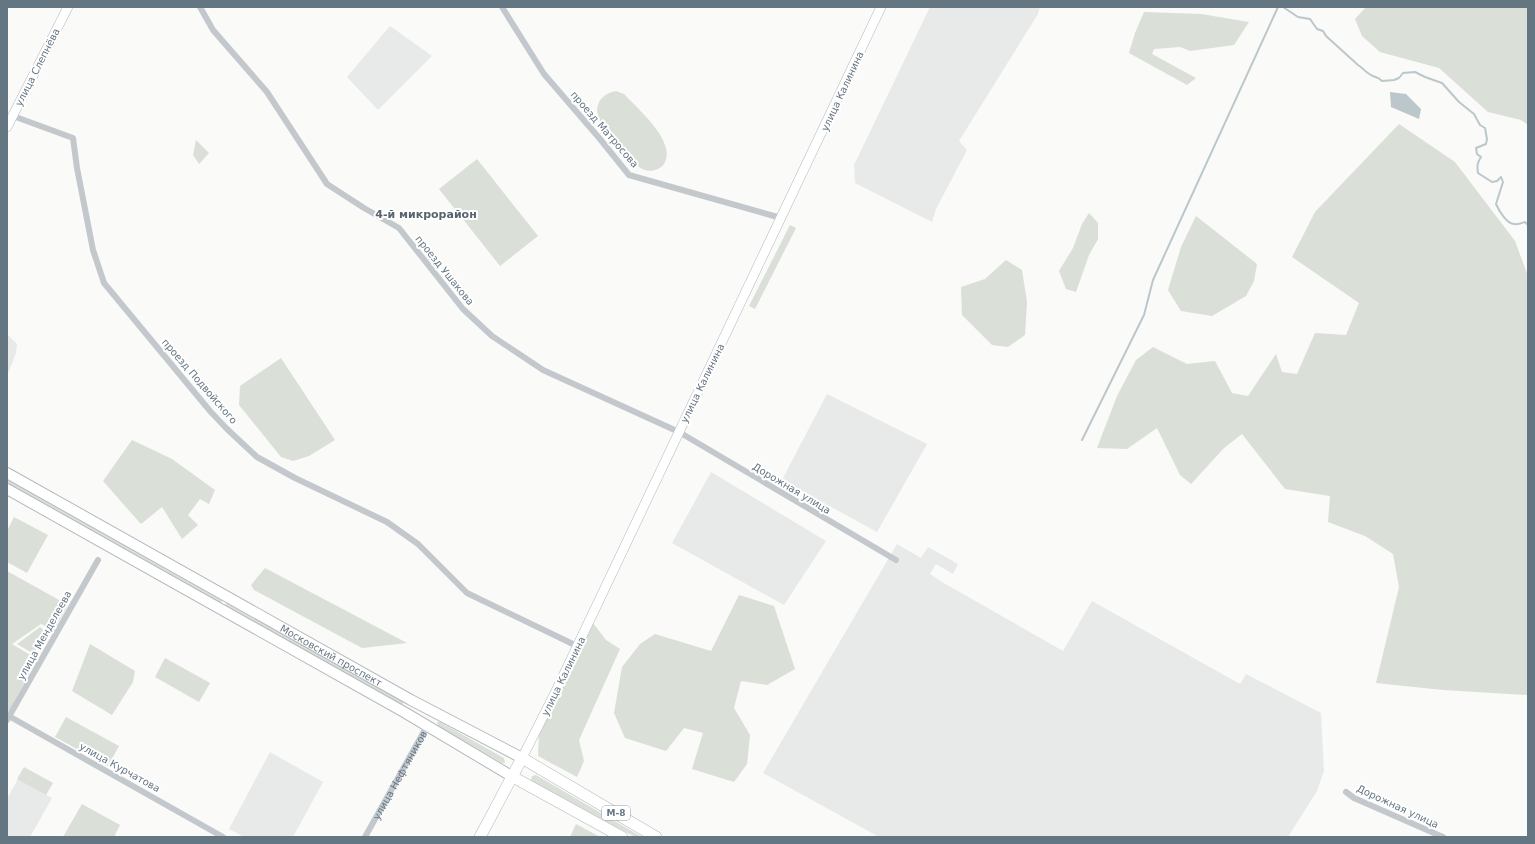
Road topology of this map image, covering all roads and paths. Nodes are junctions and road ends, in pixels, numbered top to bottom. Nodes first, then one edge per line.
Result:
1 (68, 7) edge
2 (200, 7) edge
3 (502, 7) edge
4 (881, 7) edge
5 (13, 116) junction
6 (7, 127) edge
7 (781, 218) junction
8 (679, 432) junction
9 (7, 473) edge
10 (7, 489) edge
11 (98, 560) dead end
12 (896, 560) dead end
13 (577, 646) junction
14 (411, 700) junction
15 (404, 712) junction
16 (435, 713) junction
17 (8, 717) edge
18 (427, 726) junction
19 (522, 758) junction
20 (513, 777) junction
21 (1346, 792) dead end
22 (223, 837) edge
23 (365, 837) edge
24 (480, 837) edge
25 (622, 837) edge
26 (656, 837) edge
27 (1443, 837) edge

1 - 5 main road, улица Слепнёва
2 - 8 street, проезд Ушакова
3 - 7 street, проезд Матросова
4 - 7 main road, улица Калинина
5 - 6 main road, улица Слепнёва
5 - 13 street, проезд Подвойского
7 - 8 main road, улица Калинина
8 - 12 street, Дорожная улица
8 - 13 main road, улица Калинина
9 - 14 main road, Московский проспект
10 - 15 main road, Московский проспект
11 - 17 street, улица Менделеева
13 - 19 main road, улица Калинина
14 - 15 main road
14 - 16 main road, Московский проспект
15 - 18 main road, Московский проспект
16 - 18 main road, улица Нефтяников
16 - 19 main road, Московский проспект
17 - 22 street, улица Курчатова
18 - 20 main road, Московский проспект
18 - 23 street, улица Нефтяников
19 - 20 highway
19 - 26 highway, Московский проспект / М-8
20 - 24 highway
20 - 25 highway, Московский проспект / М-8
21 - 27 street, Дорожная улица

